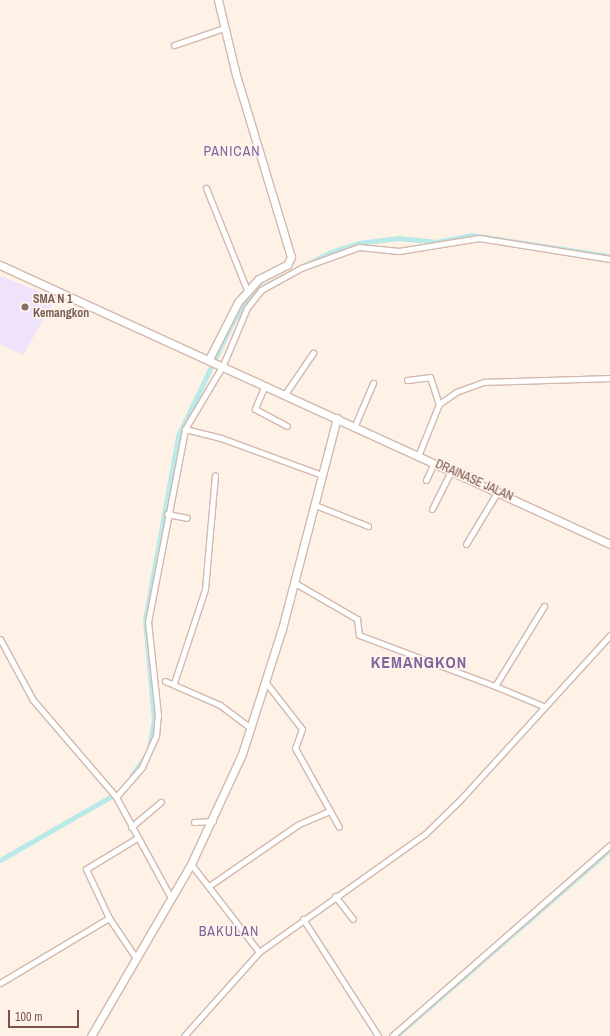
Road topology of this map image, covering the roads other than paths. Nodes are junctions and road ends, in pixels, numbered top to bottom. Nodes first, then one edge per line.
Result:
1 (218, 0) edge
2 (224, 28) junction
3 (174, 45) dead end
4 (206, 188) dead end
5 (610, 259) edge
6 (0, 265) edge
7 (247, 290) junction
8 (312, 353) dead end
9 (209, 359) junction
10 (222, 364) junction
11 (610, 378) edge
12 (407, 380) dead end
13 (373, 383) dead end
14 (265, 385) junction
15 (285, 394) junction
16 (439, 404) junction
17 (337, 418) junction
18 (355, 425) junction
19 (287, 426) dead end
20 (185, 429) junction
21 (418, 456) junction
22 (434, 463) junction
23 (451, 471) junction
24 (215, 475) dead end
25 (322, 475) junction
26 (426, 480) dead end
27 (498, 491) junction
28 (315, 505) junction
29 (432, 509) dead end
30 (166, 514) junction
31 (187, 518) dead end
32 (368, 526) dead end
33 (466, 544) dead end
34 (610, 544) edge
35 (295, 583) junction
36 (544, 606) dead end
37 (610, 635) edge
38 (0, 639) edge
39 (165, 681) dead end
40 (174, 683) junction
41 (267, 684) junction
42 (495, 686) junction
43 (543, 706) junction
44 (251, 728) junction
45 (115, 795) junction
46 (161, 802) dead end
47 (329, 812) junction
48 (213, 820) junction
49 (194, 822) dead end
50 (131, 827) junction
51 (339, 827) dead end
52 (137, 838) junction
53 (610, 845) edge
54 (191, 864) junction
55 (209, 886) junction
56 (335, 896) junction
57 (171, 898) junction
58 (109, 918) junction
59 (303, 919) junction
60 (352, 919) dead end
61 (259, 952) junction
62 (136, 958) junction
63 (0, 983) edge
64 (91, 1036) edge
65 (184, 1036) edge
66 (378, 1036) edge
67 (392, 1036) edge

1 - 2 main road
2 - 3 street
2 - 7 main road
4 - 7 street
5 - 10 street
6 - 9 main road, DRAINASE JALAN
7 - 9 main road
8 - 15 street
9 - 10 main road, DRAINASE JALAN
10 - 14 main road, DRAINASE JALAN
10 - 20 street
11 - 16 street
12 - 16 street
13 - 18 street
14 - 15 main road, DRAINASE JALAN
14 - 19 street
15 - 17 main road, DRAINASE JALAN
16 - 21 street
17 - 18 main road, DRAINASE JALAN
17 - 25 main road
18 - 21 main road, DRAINASE JALAN
20 - 25 street
20 - 30 street
21 - 22 main road, DRAINASE JALAN
22 - 23 main road, DRAINASE JALAN
22 - 26 street
23 - 27 main road, DRAINASE JALAN
23 - 29 street
24 - 40 street
25 - 28 main road
27 - 33 street
27 - 34 main road, DRAINASE JALAN
28 - 32 street
28 - 35 main road
30 - 31 street
30 - 45 street
35 - 41 main road
35 - 42 street
36 - 42 street
37 - 43 street
38 - 45 street
39 - 40 street
40 - 44 street
41 - 44 main road
41 - 47 street
42 - 43 street
43 - 56 street
44 - 48 main road
45 - 50 street
46 - 50 street
47 - 51 street
47 - 55 street
48 - 49 street
48 - 54 main road
50 - 52 street
52 - 57 street
52 - 58 street
53 - 67 street
54 - 55 street
54 - 57 main road
55 - 61 street
56 - 59 street
56 - 60 street
57 - 62 main road
58 - 62 street
58 - 63 street
59 - 61 street
59 - 66 street
61 - 65 street
62 - 64 main road

